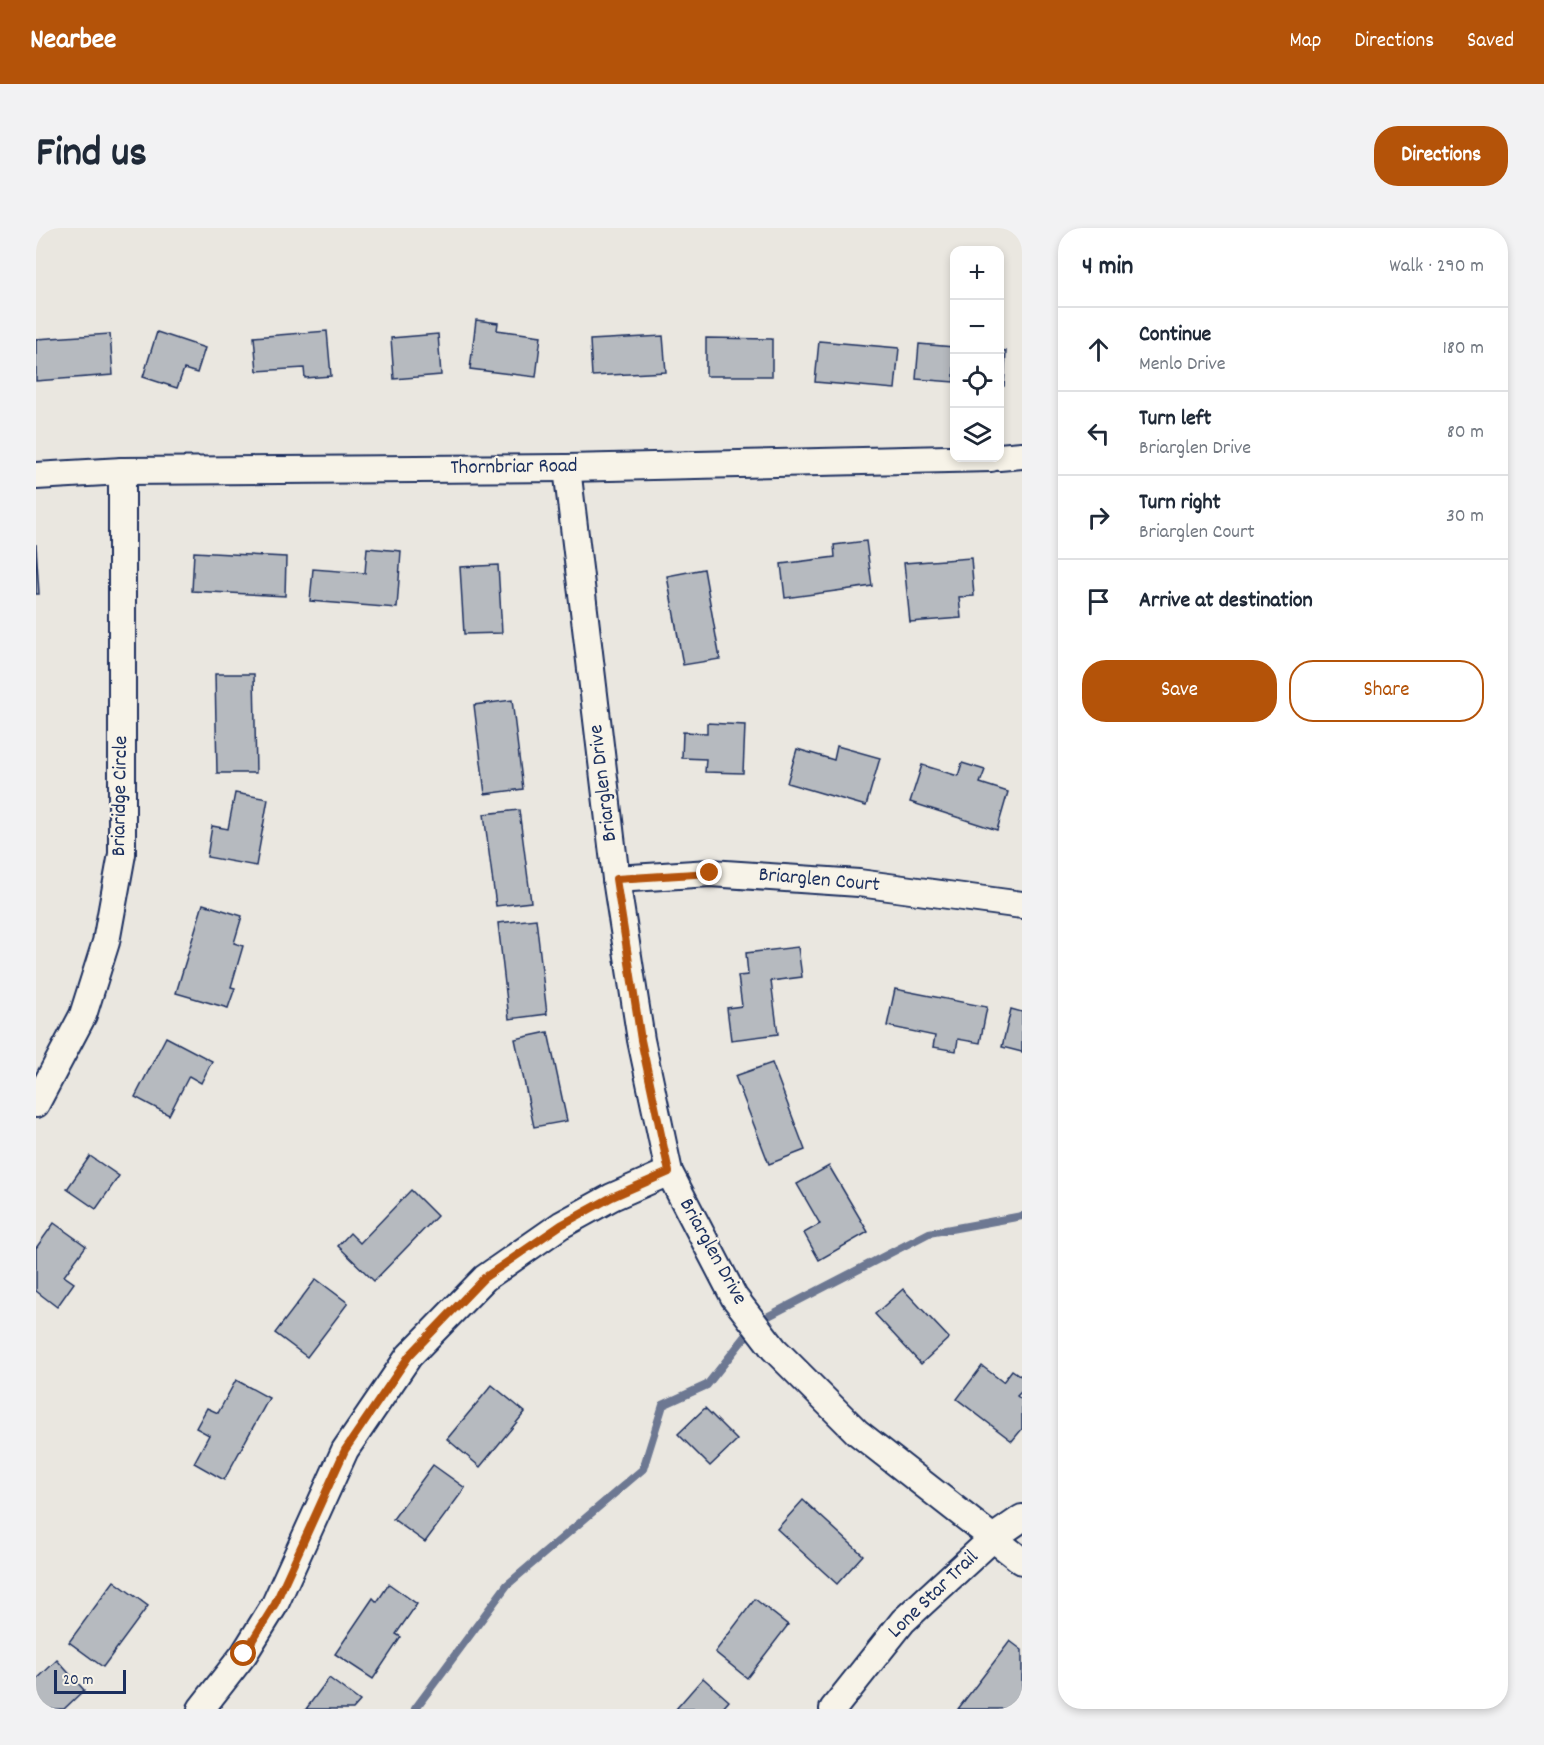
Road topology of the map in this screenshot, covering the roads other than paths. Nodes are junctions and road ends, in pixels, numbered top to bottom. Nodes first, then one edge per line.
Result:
1 (1022, 455) edge
2 (1004, 457) edge
3 (950, 459) edge
4 (567, 468) junction
5 (122, 471) junction
6 (36, 476) edge
7 (616, 879) junction
8 (1022, 905) edge
9 (36, 1104) edge
10 (669, 1172) junction
11 (1022, 1518) edge
12 (993, 1539) junction
13 (1022, 1561) edge
14 (201, 1709) edge
15 (833, 1709) edge

1 - 2 street
3 - 4 street, Thornbriar Road
4 - 5 street, Thornbriar Road
4 - 7 street, Briarglen Drive
5 - 6 street, Thornbriar Road
5 - 9 street, Briaridge Circle
7 - 8 street, Briarglen Court
7 - 10 street, Briarglen Drive
10 - 12 street, Briarglen Drive
10 - 14 street
11 - 12 street, Lone Star Trail
12 - 13 street, Briarglen Drive
12 - 15 street, Lone Star Trail

